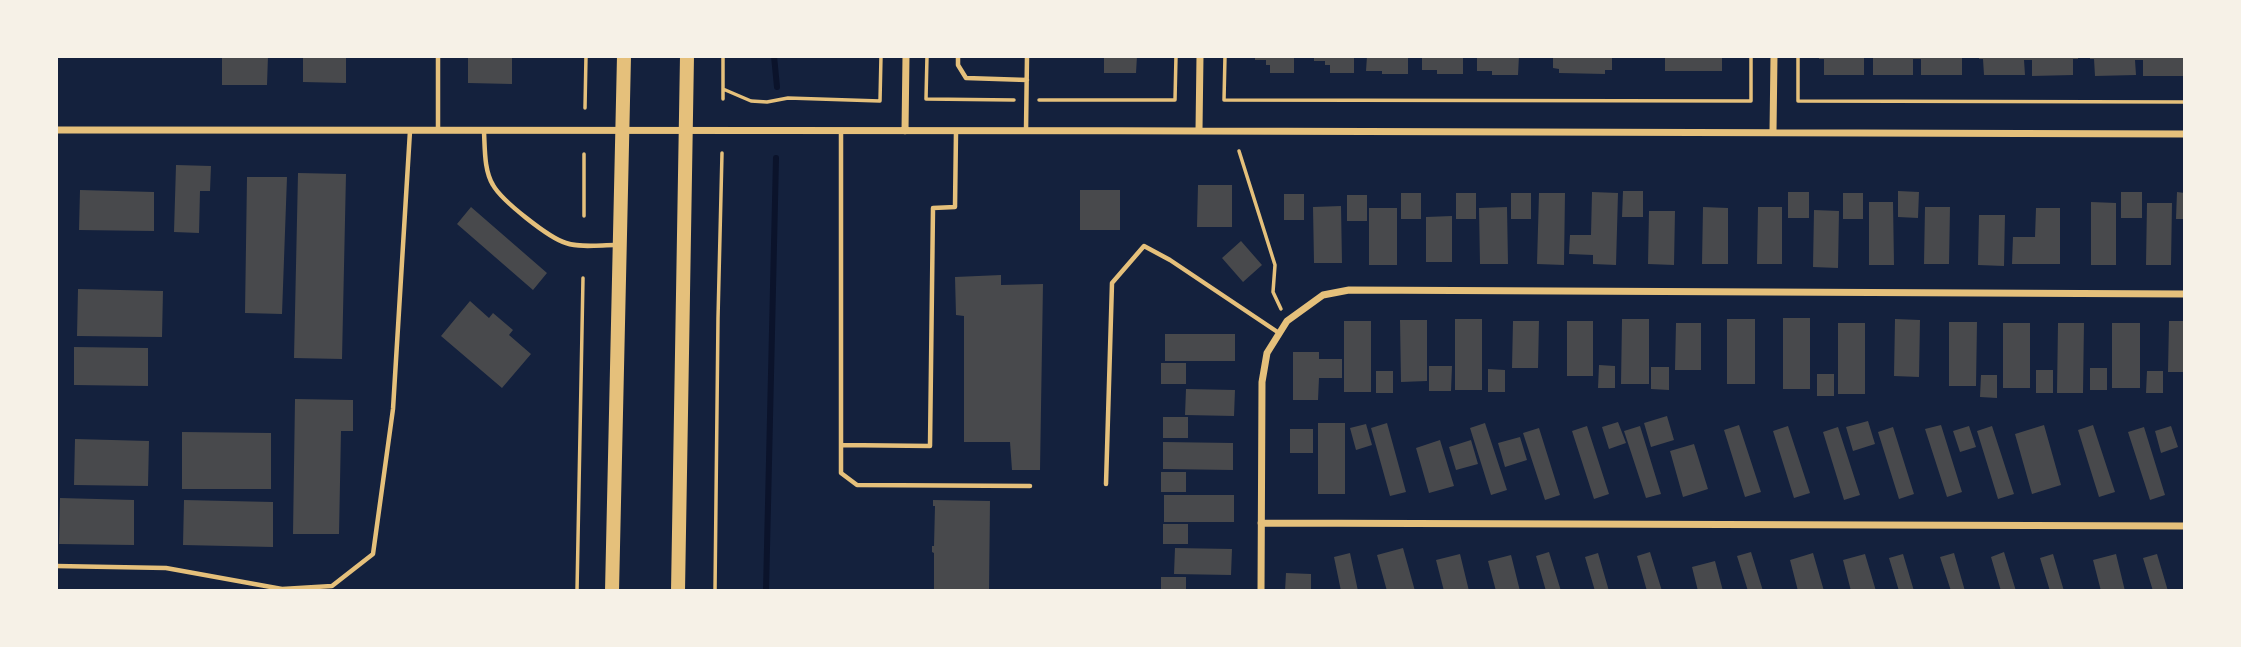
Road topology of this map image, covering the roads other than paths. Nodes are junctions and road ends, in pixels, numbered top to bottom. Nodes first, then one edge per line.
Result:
1 (438, 56) edge
2 (624, 56) edge
3 (687, 56) edge
4 (906, 56) edge
5 (958, 56) edge
6 (1027, 56) edge
7 (1200, 56) edge
8 (1774, 56) edge
9 (1027, 80) junction
10 (56, 130) edge
11 (1199, 130) junction
12 (410, 131) junction
13 (438, 131) junction
14 (686, 131) junction
15 (905, 131) junction
16 (1026, 131) junction
17 (484, 132) junction
18 (622, 132) junction
19 (841, 132) junction
20 (956, 132) junction
21 (1773, 132) junction
22 (2185, 134) edge
23 (620, 245) junction
24 (2185, 294) edge
25 (1279, 333) junction
26 (841, 445) junction
27 (1106, 484) dead end
28 (1030, 486) dead end
29 (1261, 523) junction
30 (2185, 526) edge
31 (56, 566) edge
32 (612, 591) edge
33 (678, 591) edge
34 (1262, 591) edge

1 - 13 lane
2 - 18 main road
3 - 14 main road
4 - 15 street
5 - 9 lane
6 - 9 lane
7 - 11 street
8 - 21 street
9 - 16 lane
10 - 12 street
11 - 16 street
11 - 21 street
12 - 13 street
12 - 31 lane
13 - 17 street
14 - 18 street
14 - 19 street
14 - 33 main road
15 - 19 street
15 - 20 street
16 - 20 street
17 - 18 street
17 - 23 lane
18 - 23 main road
19 - 26 lane
20 - 26 lane
21 - 22 street
23 - 32 main road
24 - 25 street
25 - 27 lane
25 - 29 street
26 - 28 lane
29 - 30 street
29 - 34 street

